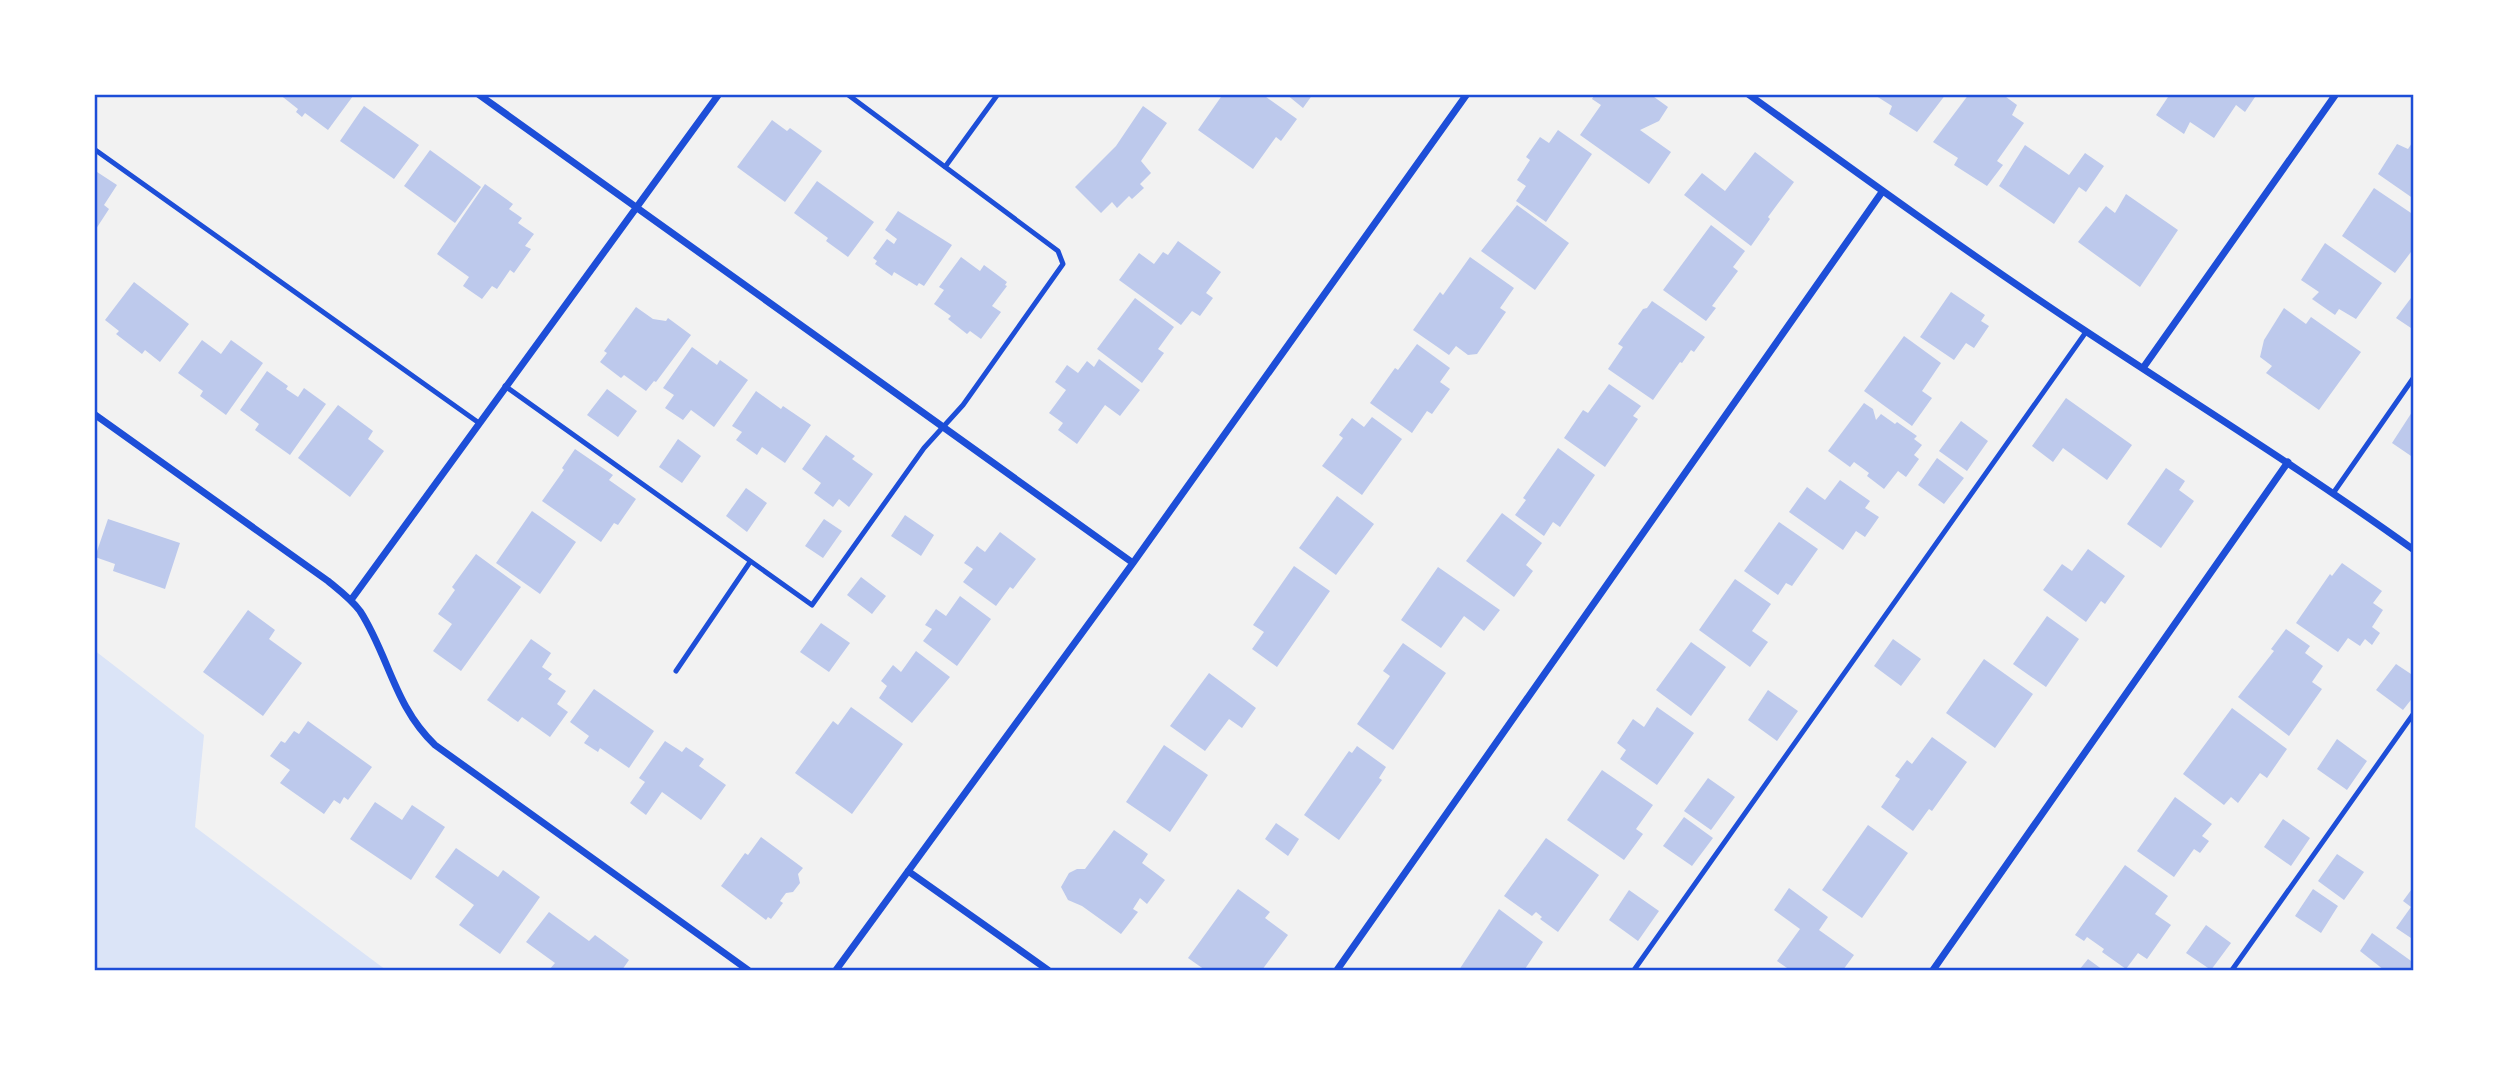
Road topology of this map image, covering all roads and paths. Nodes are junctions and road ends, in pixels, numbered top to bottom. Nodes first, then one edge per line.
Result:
1 (478, 94) edge
2 (719, 94) edge
3 (847, 94) edge
4 (998, 94) edge
5 (1467, 94) edge
6 (2336, 94) edge
7 (1749, 95) edge
8 (94, 149) edge
9 (945, 167) junction
10 (1882, 192) junction
11 (635, 208) junction
12 (2086, 332) junction
13 (2143, 368) junction
14 (2413, 377) edge
15 (505, 386) junction
16 (94, 414) edge
17 (479, 423) junction
18 (944, 426) junction
19 (2288, 462) junction
20 (2334, 492) junction
21 (2413, 550) edge
22 (750, 562) junction
23 (1133, 562) junction
24 (351, 600) junction
25 (676, 671) dead end
26 (2413, 713) edge
27 (908, 871) junction
28 (748, 971) edge
29 (836, 971) edge
30 (1048, 971) edge
31 (1337, 971) edge
32 (1634, 971) edge
33 (1933, 971) edge
34 (2232, 971) edge

1 - 11 street
2 - 11 street
3 - 9 lane
4 - 9 lane
5 - 23 street
6 - 13 street
7 - 10 street
8 - 17 lane
9 - 18 lane
10 - 12 street
10 - 31 street
11 - 15 street
11 - 18 street
12 - 13 street
12 - 32 lane
13 - 19 street
14 - 20 lane
15 - 17 street
15 - 22 lane
16 - 24 street
17 - 24 street
18 - 22 lane
18 - 23 street
19 - 20 street
19 - 33 street
20 - 21 street
22 - 25 lane
23 - 27 street
24 - 28 street
26 - 34 lane
27 - 29 street
27 - 30 street

